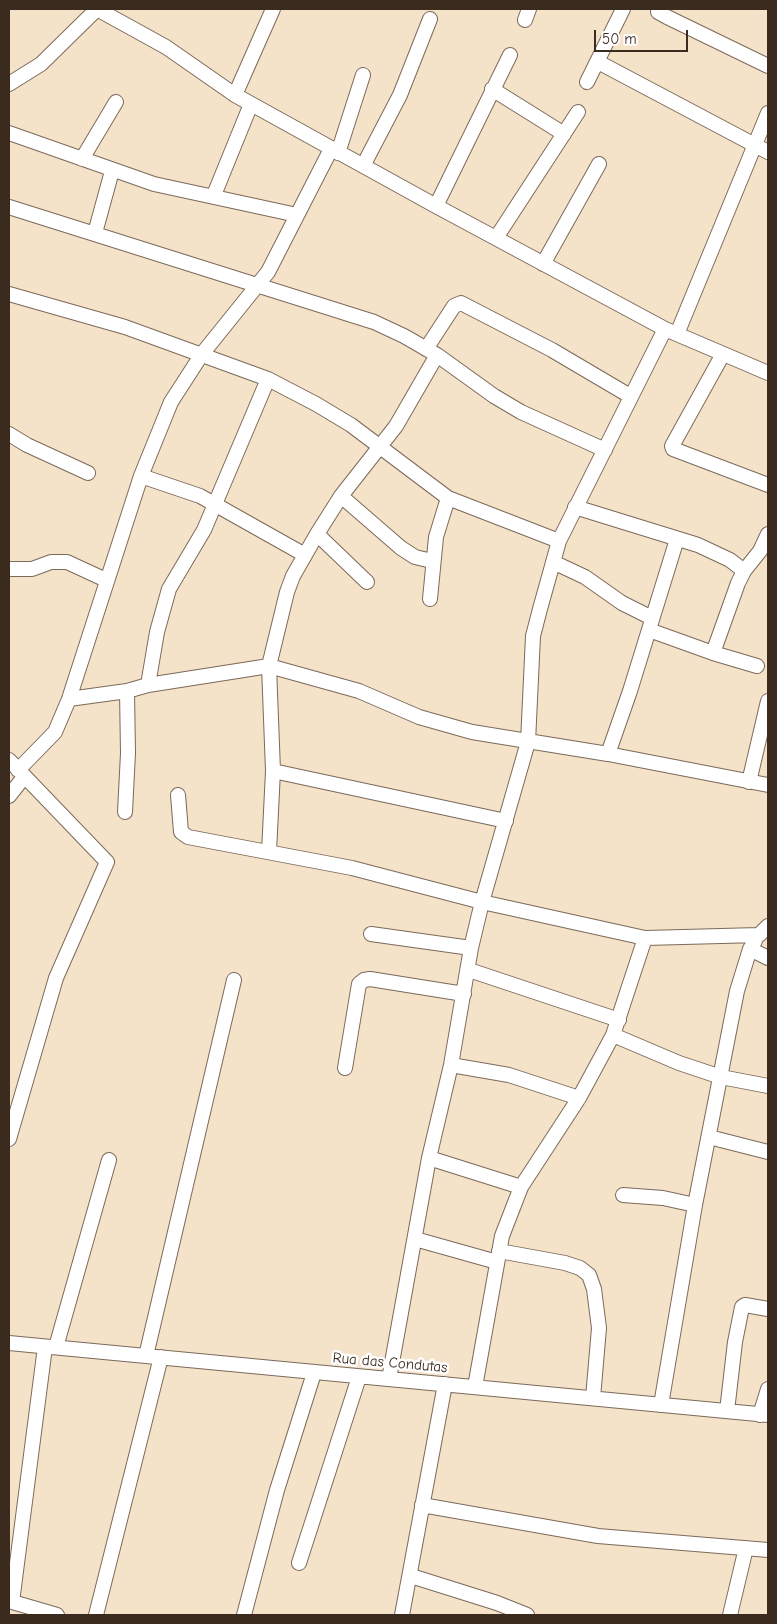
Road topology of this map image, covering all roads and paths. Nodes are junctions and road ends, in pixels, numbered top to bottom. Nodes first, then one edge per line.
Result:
1 (97, 9) edge
2 (273, 9) edge
3 (623, 9) edge
4 (657, 10) edge
5 (430, 19) dead end
6 (510, 55) dead end
7 (598, 62) junction
8 (768, 66) edge
9 (363, 75) dead end
10 (587, 82) dead end
11 (9, 84) edge
12 (492, 89) junction
13 (235, 95) junction
14 (116, 102) dead end
15 (251, 104) junction
16 (578, 112) dead end
17 (768, 113) edge
18 (9, 133) edge
19 (564, 134) junction
20 (756, 145) junction
21 (335, 151) junction
22 (768, 152) edge
23 (82, 159) junction
24 (599, 164) dead end
25 (363, 166) junction
26 (112, 171) junction
27 (214, 195) junction
28 (436, 206) junction
29 (9, 207) edge
30 (297, 215) junction
31 (95, 233) junction
32 (496, 238) junction
33 (543, 264) junction
34 (258, 285) junction
35 (9, 294) edge
36 (671, 332) junction
37 (431, 352) junction
38 (202, 354) junction
39 (723, 354) junction
40 (768, 373) edge
41 (268, 379) junction
42 (630, 396) junction
43 (9, 434) edge
44 (381, 447) junction
45 (605, 450) junction
46 (88, 473) dead end
47 (141, 476) junction
48 (768, 485) edge
49 (341, 496) junction
50 (448, 498) junction
51 (215, 504) junction
52 (575, 508) junction
53 (316, 534) junction
54 (768, 534) edge
55 (677, 538) junction
56 (559, 541) junction
57 (305, 555) junction
58 (432, 561) junction
59 (553, 562) junction
60 (9, 569) edge
61 (744, 571) junction
62 (106, 580) junction
63 (367, 582) dead end
64 (430, 599) dead end
65 (651, 624) junction
66 (713, 653) junction
67 (269, 666) junction
68 (758, 666) dead end
69 (148, 685) junction
70 (127, 691) junction
71 (68, 699) junction
72 (768, 701) edge
73 (528, 742) junction
74 (608, 754) junction
75 (17, 769) edge
76 (273, 771) junction
77 (748, 782) junction
78 (768, 785) edge
79 (178, 795) dead end
80 (9, 796) edge
81 (125, 812) dead end
82 (506, 821) junction
83 (269, 852) junction
84 (482, 902) junction
85 (764, 931) edge
86 (371, 934) dead end
87 (645, 938) junction
88 (472, 948) junction
89 (750, 949) junction
90 (768, 958) edge
91 (468, 970) junction
92 (234, 980) dead end
93 (464, 994) junction
94 (619, 1020) junction
95 (613, 1035) junction
96 (451, 1065) junction
97 (345, 1068) dead end
98 (721, 1077) junction
99 (768, 1086) edge
100 (579, 1098) junction
101 (10, 1130) edge
102 (709, 1137) junction
103 (768, 1152) edge
104 (429, 1158) junction
105 (109, 1160) dead end
106 (521, 1188) junction
107 (623, 1195) dead end
108 (696, 1205) junction
109 (414, 1239) junction
110 (498, 1257) junction
111 (768, 1309) edge
112 (9, 1343) edge
113 (51, 1347) junction
114 (146, 1356) junction
115 (161, 1357) junction
116 (314, 1373) junction
117 (359, 1377) junction
118 (389, 1379) junction
119 (445, 1384) junction
120 (475, 1387) junction
121 (768, 1389) edge
122 (593, 1398) junction
123 (661, 1406) junction
124 (727, 1411) junction
125 (764, 1415) edge
126 (422, 1505) junction
127 (746, 1548) junction
128 (768, 1550) edge
129 (299, 1563) dead end
130 (411, 1576) junction
131 (10, 1602) edge
132 (57, 1615) edge
133 (96, 1615) edge
134 (244, 1615) edge
135 (402, 1615) edge
136 (527, 1615) edge
137 (730, 1615) edge

1 - 11 street
1 - 13 street
2 - 13 street
3 - 7 street
4 - 8 street
5 - 25 street
6 - 12 street
7 - 10 street
7 - 20 street
9 - 21 street
12 - 19 street
12 - 28 street
13 - 15 street
14 - 23 street
15 - 21 street
15 - 27 street
16 - 19 street
17 - 20 street
18 - 23 street
19 - 32 street
20 - 22 street
20 - 36 street
21 - 25 street
21 - 30 street
23 - 26 street
24 - 33 street
25 - 28 street
26 - 27 street
26 - 31 street
27 - 30 street
28 - 32 street
29 - 31 street
30 - 34 street
31 - 34 street
32 - 33 street
33 - 36 street
34 - 37 street
34 - 38 street
35 - 38 street
36 - 39 street
36 - 42 street
37 - 42 street
37 - 44 street
37 - 45 street
38 - 41 street
38 - 47 street
39 - 40 street
39 - 48 street
41 - 44 street
41 - 51 street
42 - 45 street
43 - 46 street
44 - 49 street
44 - 50 street
45 - 52 street
47 - 51 street
47 - 62 street
49 - 53 street
49 - 58 street
50 - 56 street
50 - 58 street
51 - 57 street
51 - 69 street
52 - 55 street
52 - 56 street
53 - 57 street
53 - 63 street
54 - 61 street
55 - 61 street
55 - 65 street
56 - 59 street
57 - 67 street
58 - 64 street
59 - 65 street
59 - 73 street
60 - 62 street
61 - 66 street
62 - 71 street
65 - 66 street
65 - 74 street
66 - 68 street
67 - 69 street
67 - 73 street
67 - 76 street
69 - 70 street
70 - 71 street
70 - 81 street
71 - 75 street
72 - 77 street
73 - 74 street
73 - 82 street
74 - 77 street
75 - 80 street
75 - 101 street
76 - 82 street
76 - 83 street
77 - 78 street
79 - 83 street
82 - 84 street
83 - 84 street
84 - 87 street
84 - 88 street
85 - 87 street
85 - 89 street
86 - 88 street
87 - 94 street
88 - 91 street
89 - 90 street
89 - 98 street
91 - 93 street
91 - 94 street
92 - 114 street
93 - 96 street
93 - 97 street
94 - 95 street
95 - 98 street
95 - 100 street
96 - 100 street
96 - 104 street
98 - 99 street
98 - 102 street
100 - 106 street
102 - 103 street
102 - 108 street
104 - 106 street
104 - 109 street
105 - 113 street
106 - 110 street
107 - 108 street
108 - 123 street
109 - 110 street
109 - 118 street
110 - 120 street
110 - 122 street
111 - 124 street
112 - 113 street, Rua das Condutas
113 - 114 street, Rua das Condutas
113 - 131 street
114 - 115 street, Rua das Condutas
115 - 116 street, Rua das Condutas
115 - 133 street
116 - 117 street, Rua das Condutas
116 - 134 street
117 - 118 street, Rua das Condutas
117 - 129 street
118 - 119 street, Rua das Condutas
119 - 120 street, Rua das Condutas
119 - 126 street
120 - 122 street, Rua das Condutas
121 - 125 street
122 - 123 street, Rua das Condutas
123 - 124 street, Rua das Condutas
124 - 125 street, Rua das Condutas
126 - 127 street
126 - 130 street
127 - 128 street
127 - 137 street
130 - 135 street
130 - 136 street
131 - 132 street

